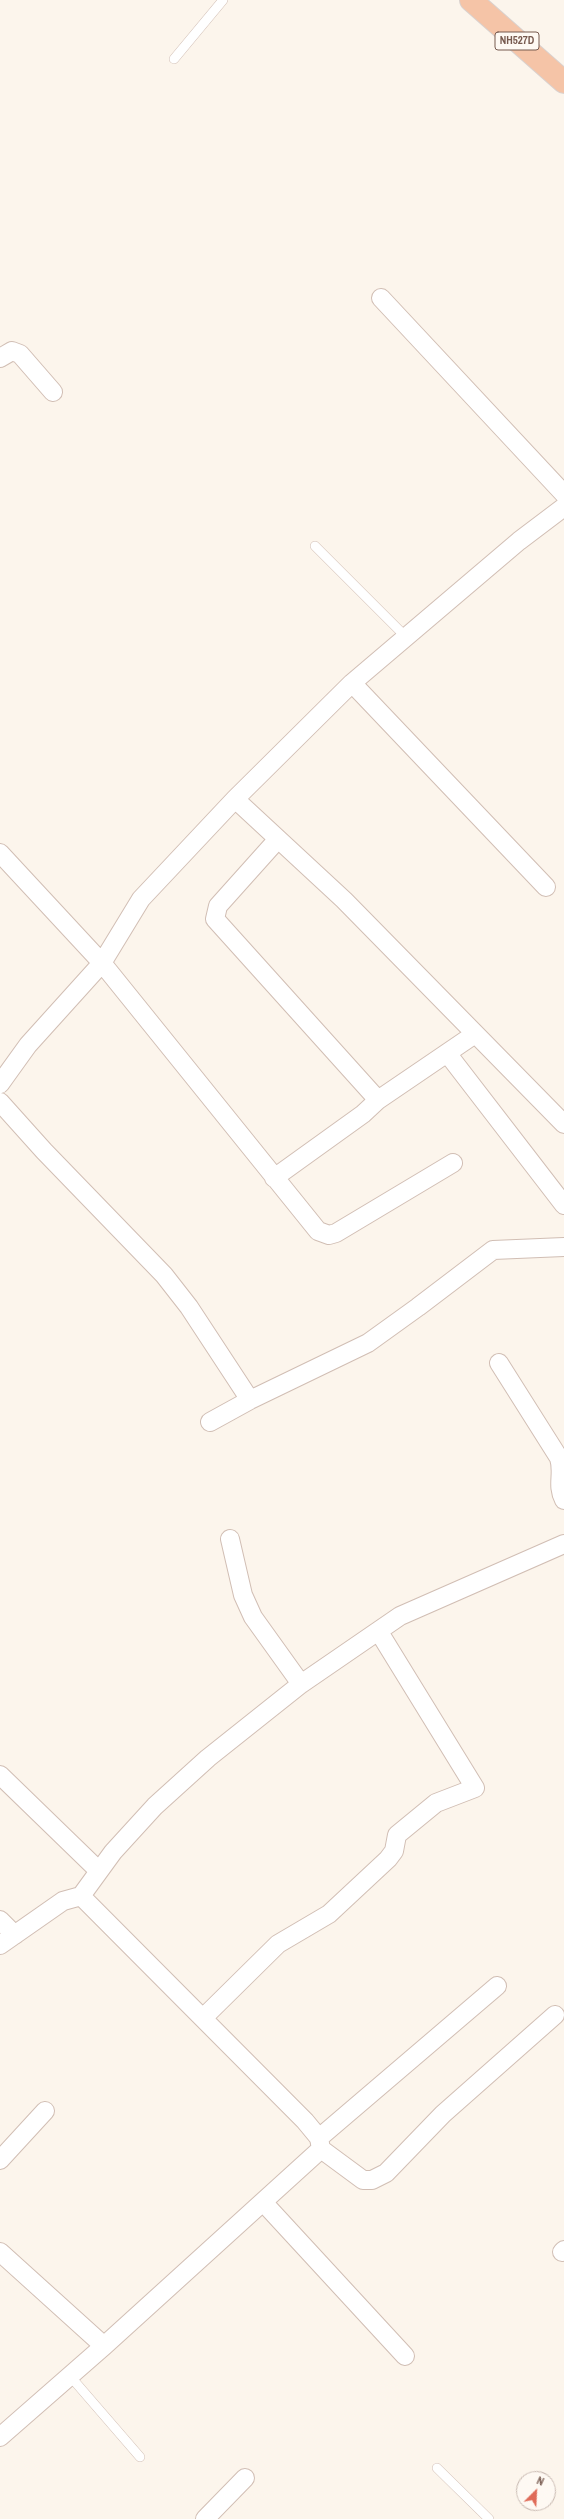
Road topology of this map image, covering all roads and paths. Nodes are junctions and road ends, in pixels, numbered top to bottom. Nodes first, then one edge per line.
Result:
1 (223, 0) edge
2 (471, 0) edge
3 (174, 59) dead end
4 (564, 82) edge
5 (381, 298) dead end
6 (0, 358) edge
7 (52, 392) dead end
8 (564, 494) edge
9 (564, 507) edge
10 (315, 546) dead end
11 (406, 637) junction
12 (352, 683) junction
13 (235, 799) junction
14 (278, 839) junction
15 (0, 853) edge
16 (546, 887) dead end
17 (102, 963) junction
18 (475, 1034) junction
19 (447, 1053) junction
20 (0, 1084) edge
21 (378, 1100) junction
22 (0, 1102) edge
23 (564, 1124) edge
24 (453, 1163) dead end
25 (274, 1178) junction
26 (564, 1205) edge
27 (564, 1247) edge
28 (499, 1363) dead end
29 (250, 1400) junction
30 (210, 1422) dead end
31 (564, 1500) edge
32 (230, 1539) dead end
33 (564, 1544) edge
34 (379, 1632) junction
35 (301, 1684) junction
36 (0, 1774) edge
37 (99, 1871) junction
38 (81, 1896) junction
39 (0, 1920) edge
40 (14, 1935) junction
41 (0, 1945) edge
42 (497, 1986) dead end
43 (555, 2015) dead end
44 (203, 2018) junction
45 (45, 2111) dead end
46 (320, 2143) junction
47 (0, 2160) edge
48 (263, 2202) junction
49 (0, 2252) edge
50 (104, 2346) junction
51 (405, 2356) dead end
52 (70, 2376) junction
53 (0, 2437) edge
54 (140, 2457) dead end
55 (436, 2468) dead end
56 (245, 2478) dead end
57 (205, 2519) edge
58 (489, 2519) edge

1 - 3 lane
2 - 4 highway, NH527D
5 - 8 street
6 - 7 street
9 - 11 street
10 - 11 lane
11 - 12 street
12 - 13 street
12 - 16 street
13 - 14 street
13 - 17 street
14 - 18 street
14 - 21 street
15 - 17 street
17 - 20 street
17 - 25 street
18 - 19 street
18 - 23 street
19 - 21 street
19 - 26 street
21 - 25 street
22 - 29 street
24 - 25 street
27 - 29 street
28 - 31 street
29 - 30 street
32 - 35 street
33 - 34 street
34 - 35 street
34 - 44 street
35 - 37 street
36 - 37 street
37 - 38 street
38 - 40 street
38 - 44 street
39 - 40 street
40 - 41 street
42 - 46 street
43 - 46 street
44 - 46 street
45 - 47 street
46 - 48 street
48 - 50 street
48 - 51 street
49 - 50 street
50 - 52 street
52 - 53 street
52 - 54 lane
55 - 58 lane
56 - 57 street

